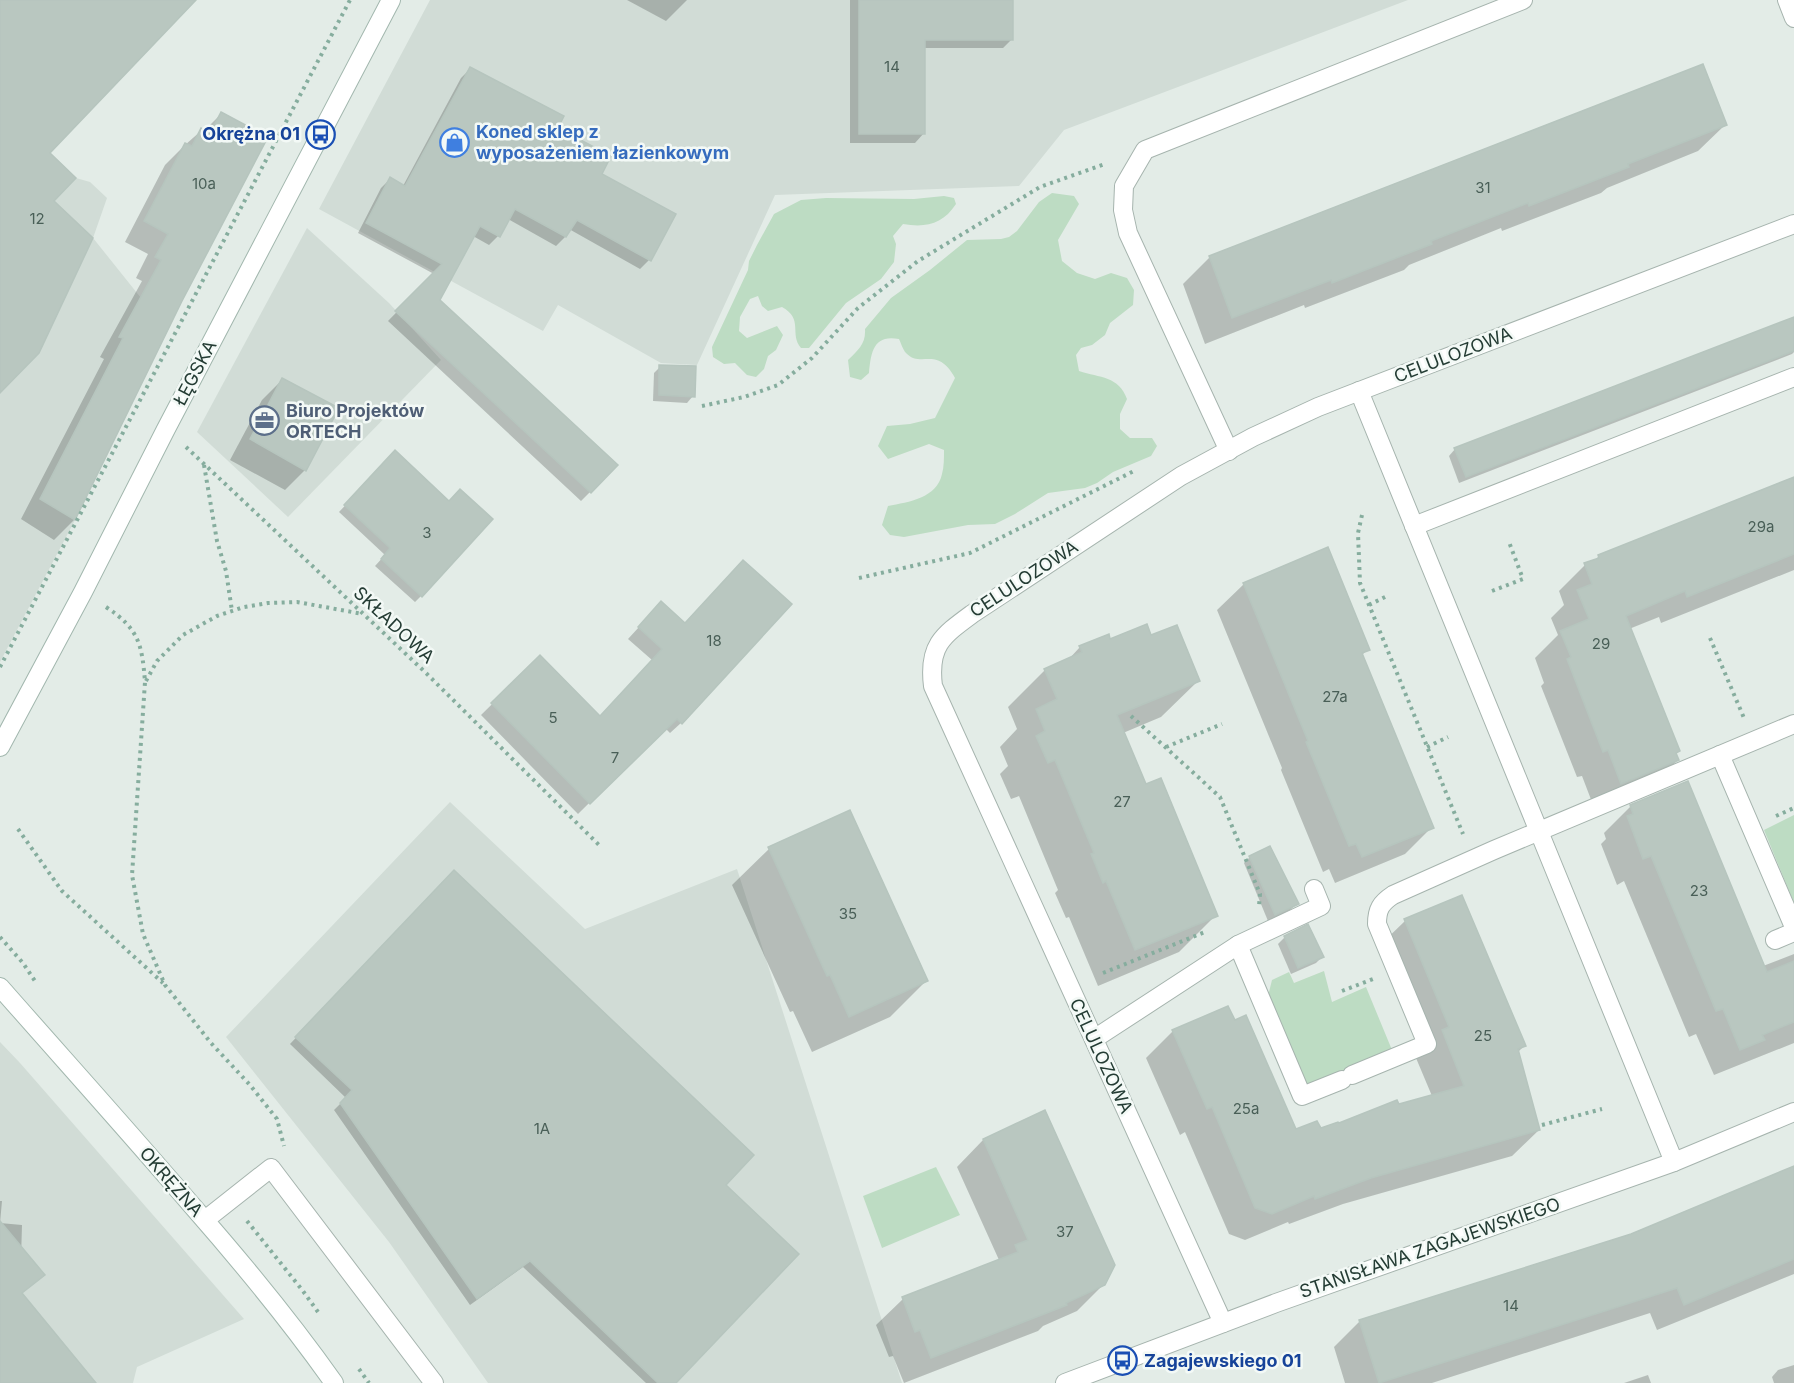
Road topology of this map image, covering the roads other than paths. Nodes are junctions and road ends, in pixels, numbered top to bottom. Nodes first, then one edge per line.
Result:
1 (391, 0) edge
2 (1522, 0) edge
3 (1787, 0) edge
4 (1794, 18) edge
5 (1794, 224) edge
6 (1794, 377) edge
7 (1359, 391) junction
8 (1228, 451) junction
9 (1414, 526) junction
10 (1794, 723) edge
11 (0, 747) edge
12 (1720, 755) junction
13 (1539, 832) junction
14 (1314, 890) dead end
15 (1794, 927) edge
16 (1794, 932) edge
17 (1775, 940) dead end
18 (1238, 945) junction
19 (0, 987) edge
20 (1094, 1039) junction
21 (1794, 1112) edge
22 (1674, 1162) junction
23 (204, 1220) junction
24 (1223, 1323) junction
25 (334, 1383) edge
26 (434, 1383) edge
27 (1065, 1383) edge

1 - 11 street, ŁĘGSKA
2 - 8 street
3 - 4 street
5 - 7 street, CELULOZOWA
6 - 9 street
7 - 8 street, CELULOZOWA
7 - 9 street
8 - 20 street, CELULOZOWA
9 - 13 street
10 - 12 street
12 - 13 street
12 - 15 street
13 - 18 street
13 - 22 street
14 - 18 street
16 - 17 street
18 - 20 street
19 - 23 street, OKRĘŻNA
20 - 24 street, CELULOZOWA
21 - 22 street, STANISŁAWA ZAGAJEWSKIEGO
22 - 24 street, STANISŁAWA ZAGAJEWSKIEGO
23 - 25 street, OKRĘŻNA
23 - 26 street
24 - 27 street, STANISŁAWA ZAGAJEWSKIEGO

